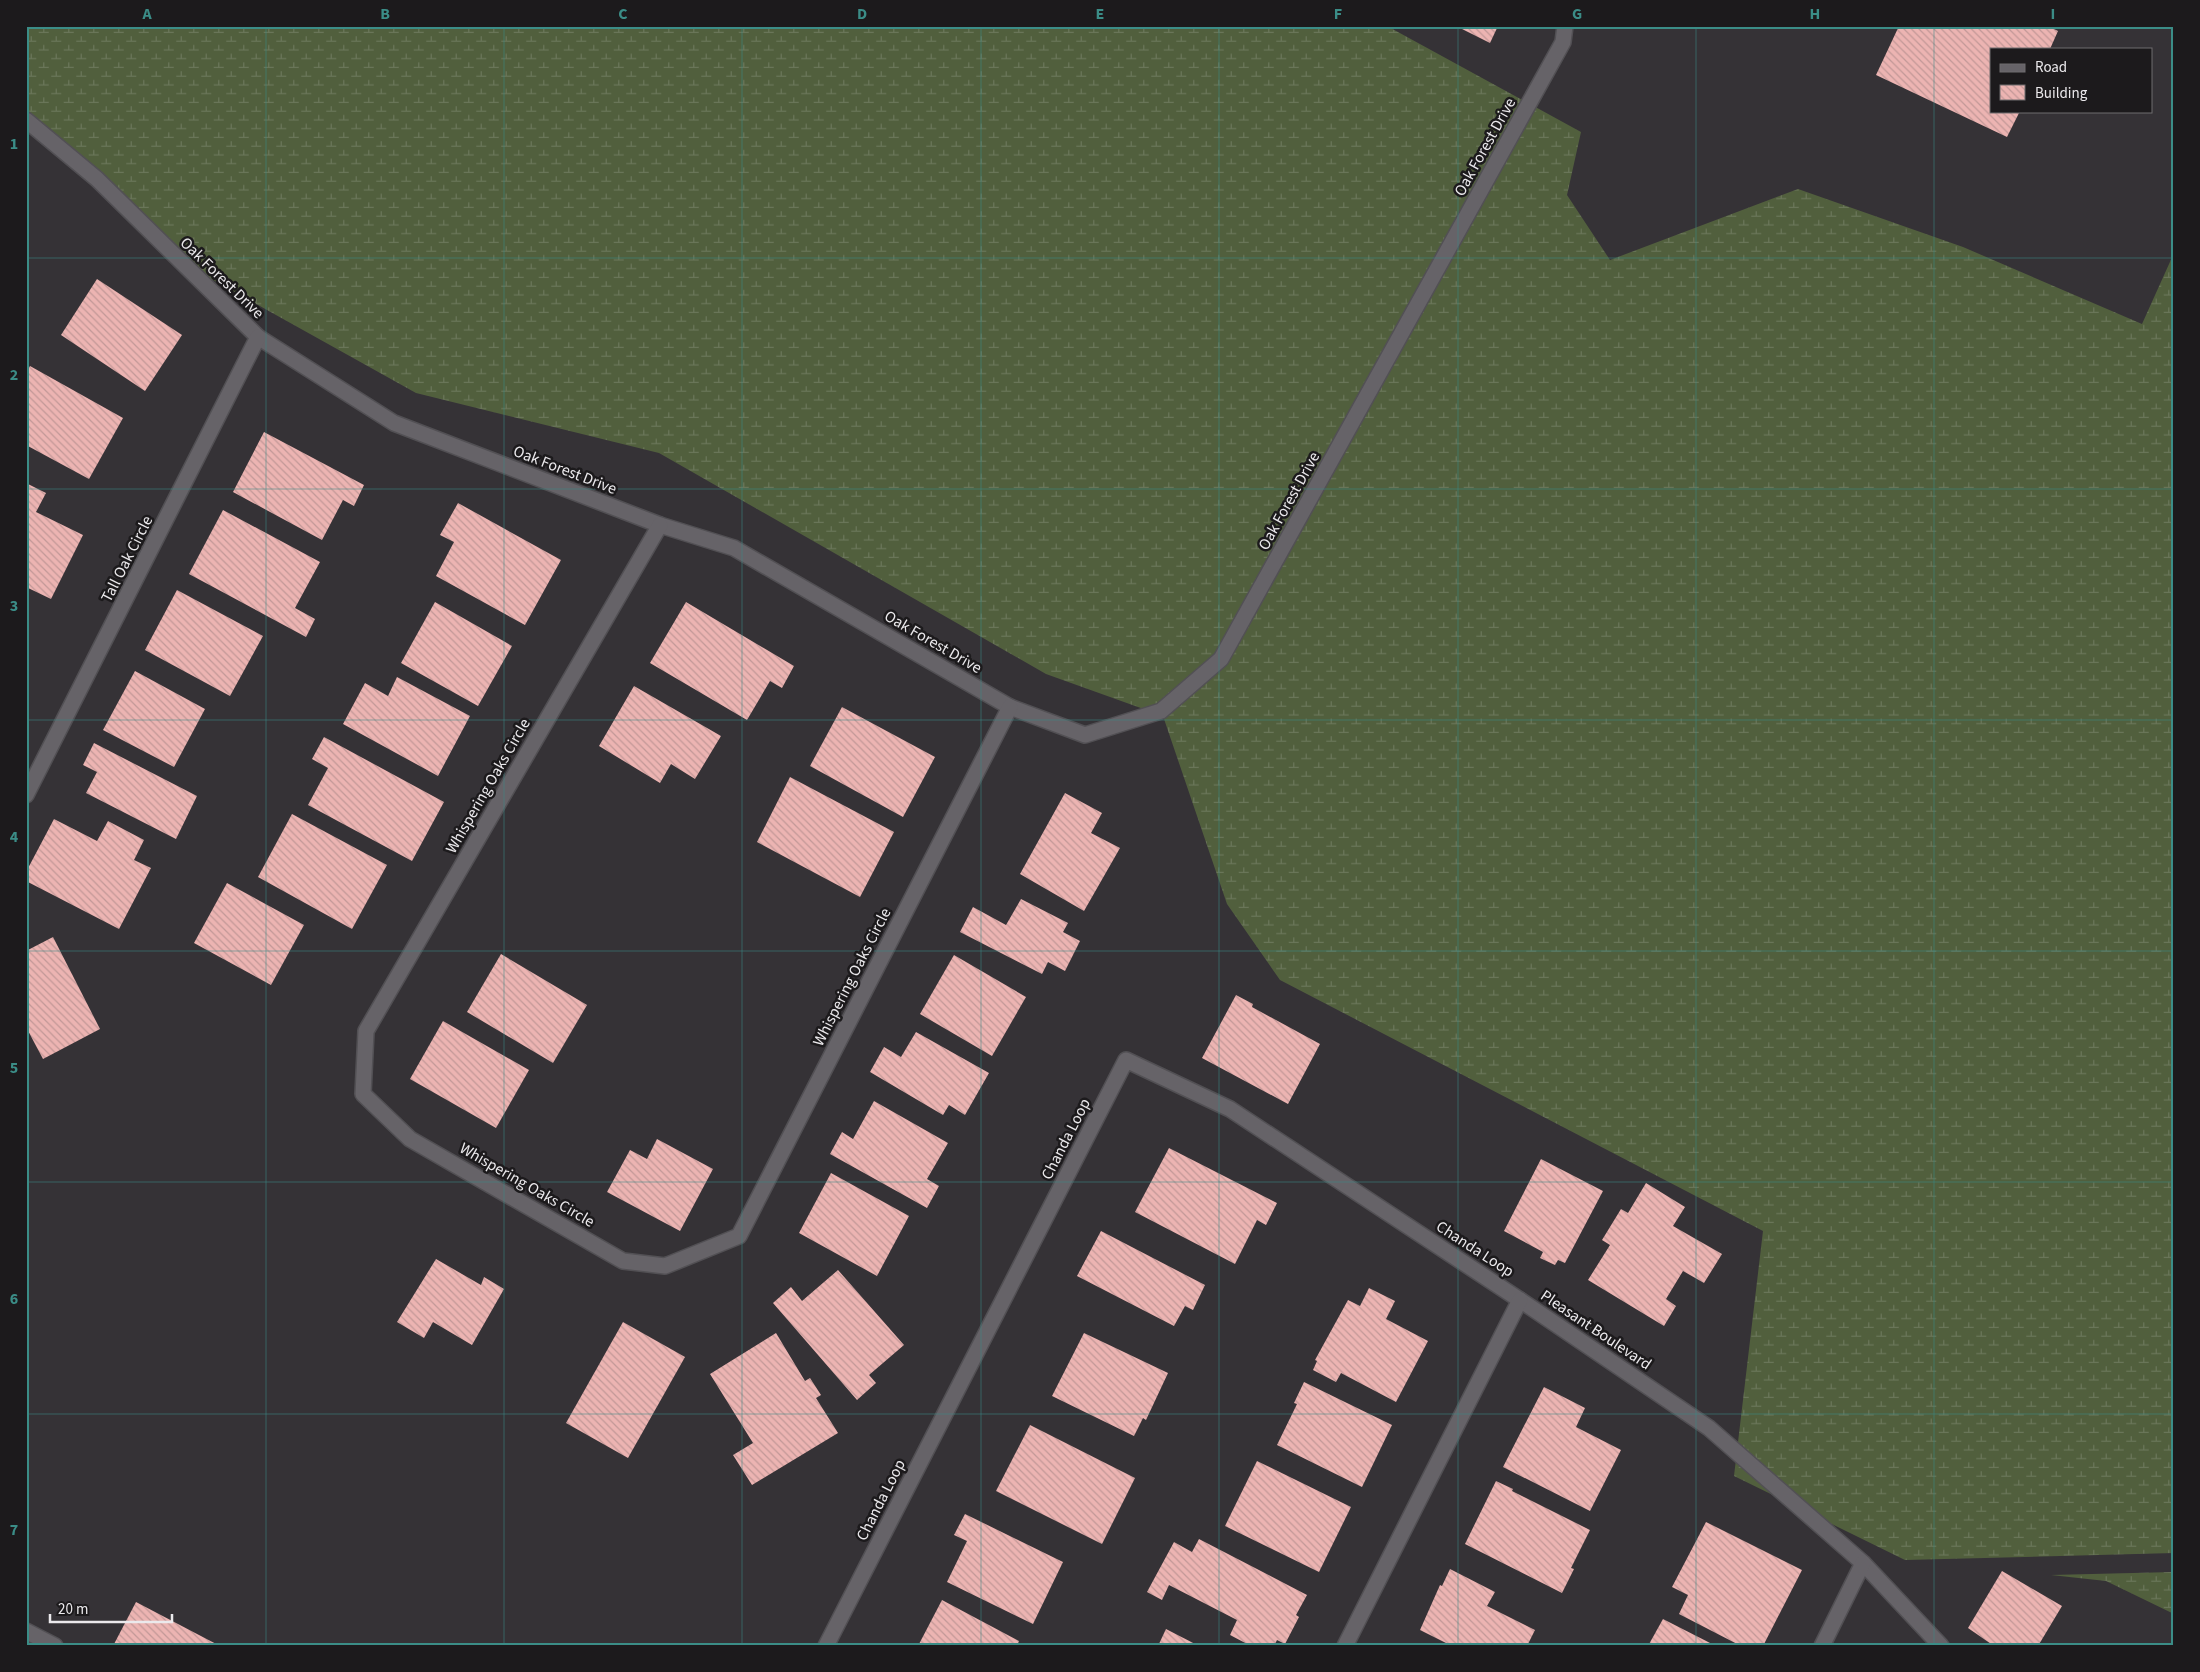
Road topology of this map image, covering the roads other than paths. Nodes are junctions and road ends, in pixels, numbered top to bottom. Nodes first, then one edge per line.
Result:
1 (1565, 26) edge
2 (26, 120) edge
3 (258, 338) junction
4 (660, 525) junction
5 (1010, 707) junction
6 (26, 795) edge
7 (1520, 1300) junction
8 (1863, 1563) junction
9 (26, 1631) edge
10 (55, 1646) edge
11 (826, 1646) edge
12 (1345, 1646) edge
13 (1822, 1646) edge
14 (1940, 1646) edge

1 - 5 street, Oak Forest Drive
2 - 3 street, Oak Forest Drive
3 - 4 street, Oak Forest Drive
3 - 6 street, Tall Oak Circle
4 - 5 street, Oak Forest Drive
4 - 5 street, Whispering Oaks Circle
7 - 8 street, Pleasant Boulevard
7 - 11 street, Chanda Loop
7 - 12 street, Pleasant Boulevard
8 - 13 street
8 - 14 street, Pleasant Boulevard
9 - 10 street

